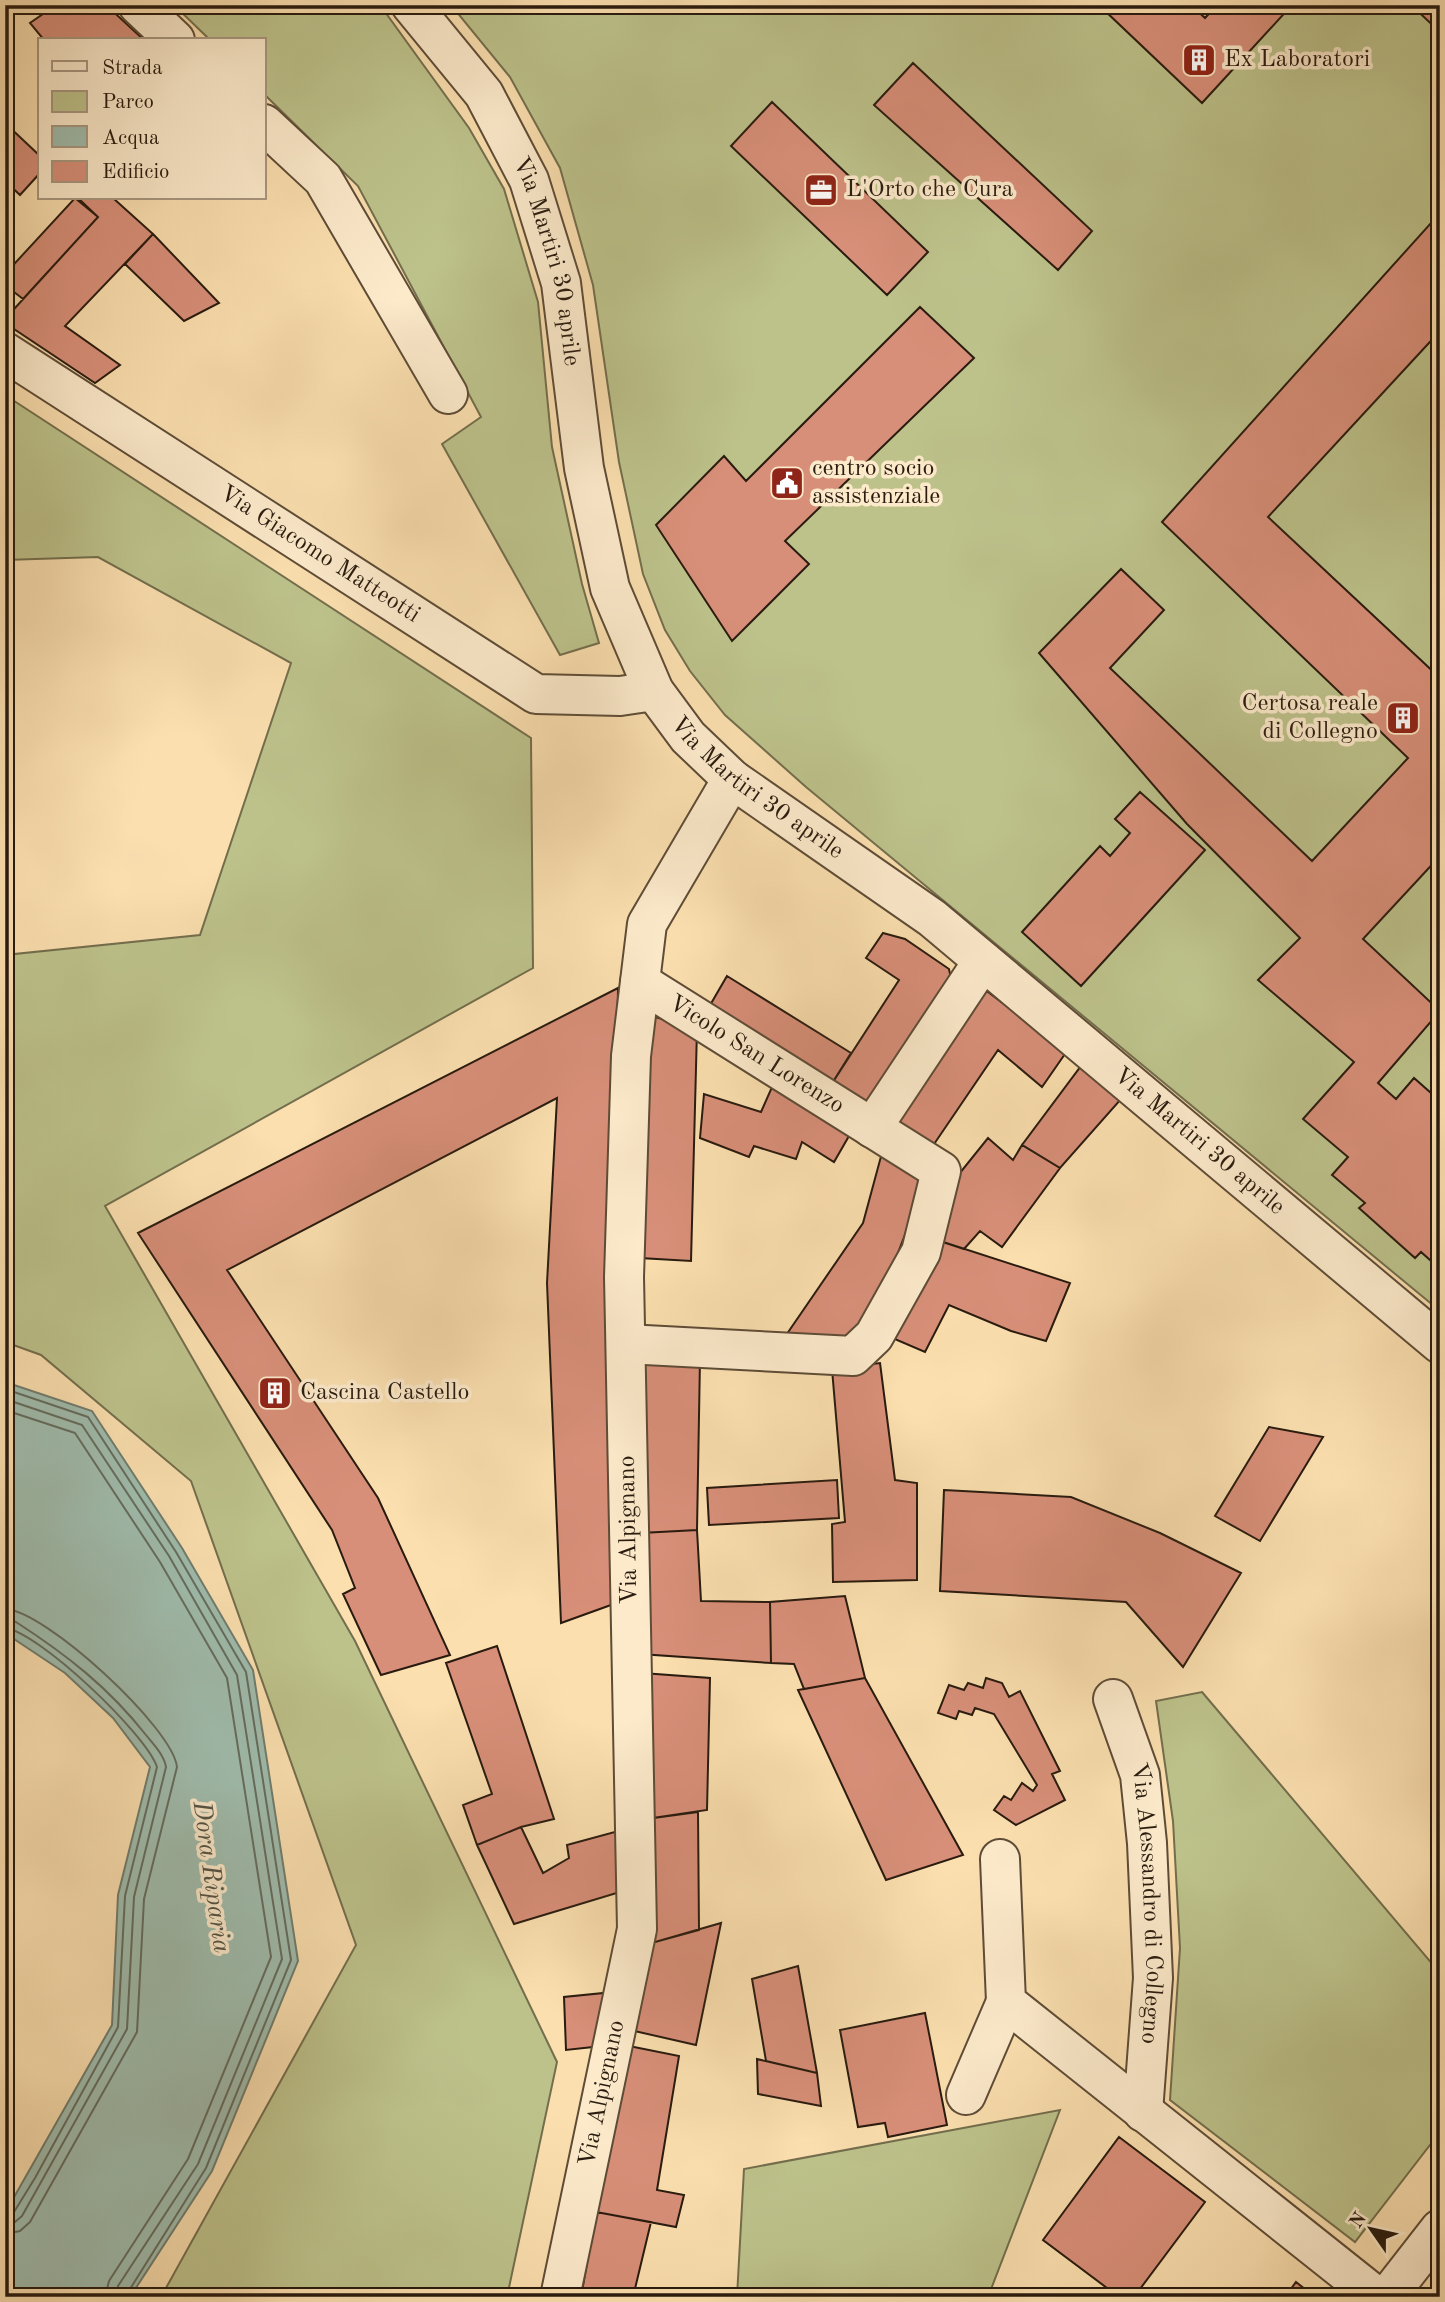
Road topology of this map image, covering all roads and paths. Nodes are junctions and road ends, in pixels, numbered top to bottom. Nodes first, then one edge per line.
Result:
1 (138, 5) edge
2 (411, 5) edge
3 (173, 38) edge
4 (266, 126) edge
5 (5, 352) edge
6 (448, 394) dead end
7 (654, 691) junction
8 (732, 779) junction
9 (983, 961) junction
10 (640, 982) junction
11 (872, 1128) junction
12 (625, 1344) junction
13 (1440, 1344) edge
14 (1113, 1699) dead end
15 (1000, 1859) dead end
16 (1006, 2002) junction
17 (966, 2095) dead end
18 (1143, 2112) junction
19 (1440, 2230) edge
20 (560, 2297) edge
21 (1377, 2297) edge
22 (1387, 2297) edge

1 - 3 street
2 - 7 street, Via Martiri 30 aprile
4 - 6 street
5 - 7 street, Via Giacomo Matteotti
7 - 8 street, Via Martiri 30 aprile
8 - 9 street, Via Martiri 30 aprile
8 - 10 street, Via Alpignano
9 - 11 street, Vicolo San Lorenzo
9 - 13 street, Via Martiri 30 aprile
10 - 11 street, Vicolo San Lorenzo
10 - 12 street, Via Alpignano
11 - 12 street, Vicolo San Lorenzo
12 - 20 street, Via Alpignano
14 - 18 street, Via Alessandro di Collegno
15 - 16 street
16 - 17 street
16 - 18 street
18 - 21 street
19 - 22 street

